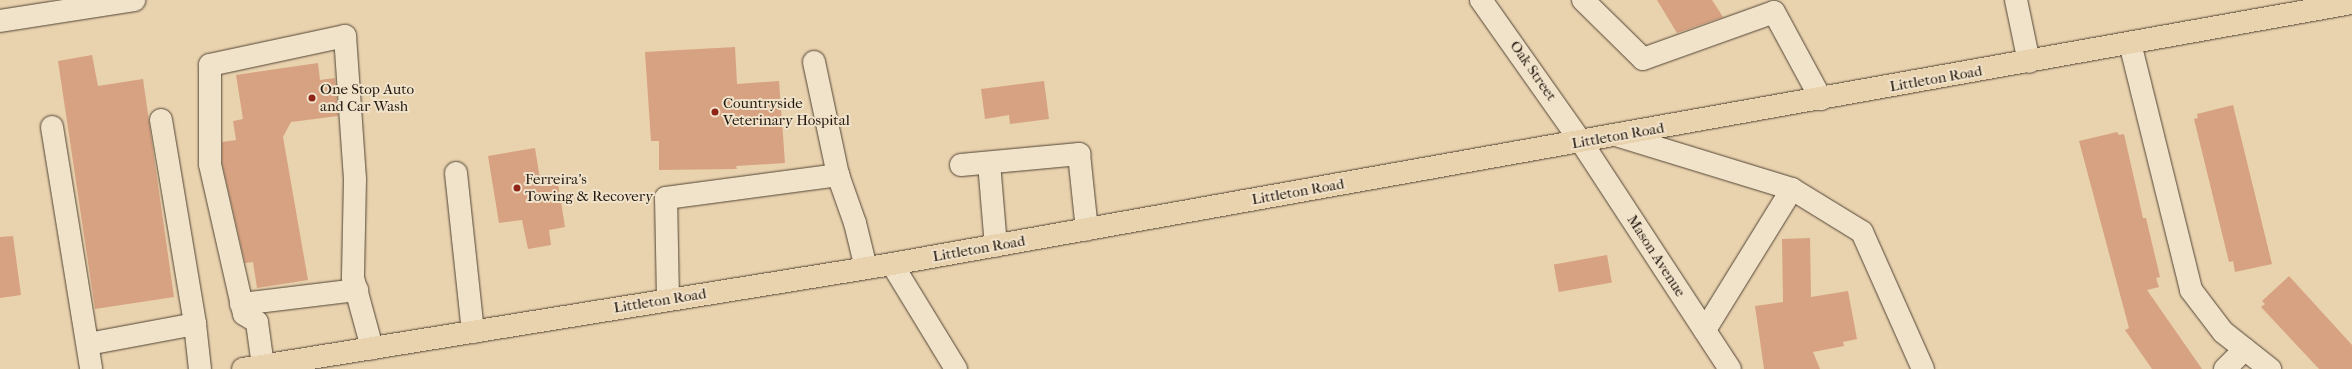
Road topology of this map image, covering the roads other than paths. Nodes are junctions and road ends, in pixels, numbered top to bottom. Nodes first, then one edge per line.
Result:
1 (134, 0) edge
2 (1482, 0) edge
3 (1583, 0) edge
4 (2016, 0) edge
5 (2352, 3) edge
6 (1770, 6) edge
7 (0, 21) edge
8 (2130, 43) junction
9 (814, 62) dead end
10 (2029, 62) junction
11 (1820, 100) junction
12 (161, 120) dead end
13 (52, 127) dead end
14 (1619, 136) junction
15 (1582, 143) junction
16 (989, 163) junction
17 (961, 165) dead end
18 (456, 173) dead end
19 (838, 175) junction
20 (1792, 189) junction
21 (1087, 230) junction
22 (996, 246) junction
23 (892, 264) junction
24 (866, 268) junction
25 (357, 290) junction
26 (668, 300) junction
27 (242, 304) junction
28 (195, 324) junction
29 (1705, 330) junction
30 (473, 332) junction
31 (88, 344) junction
32 (372, 348) junction
33 (2245, 349) junction
34 (253, 367) edge
35 (92, 369) edge
36 (200, 369) edge
37 (956, 369) edge
38 (1730, 369) edge
39 (1923, 369) edge
40 (2225, 369) edge
41 (2270, 369) edge

1 - 7 street
2 - 15 street, Oak Street
3 - 6 street
4 - 10 street
5 - 8 main road, Littleton Road
6 - 11 street
8 - 10 main road, Littleton Road
8 - 33 street
9 - 19 street
10 - 11 main road, Littleton Road
11 - 14 main road, Littleton Road
12 - 28 street
13 - 31 street
14 - 15 main road, Littleton Road
14 - 20 street
15 - 21 main road, Littleton Road
15 - 29 street, Mason Avenue
16 - 17 street
16 - 21 street
16 - 22 street
18 - 30 street
19 - 24 street
19 - 26 street
20 - 29 street
20 - 39 street
21 - 22 main road, Littleton Road
22 - 23 main road, Littleton Road
23 - 24 main road, Littleton Road
23 - 37 street
24 - 26 main road, Littleton Road
25 - 27 street
25 - 27 street
25 - 32 street
26 - 30 main road, Littleton Road
27 - 34 street
28 - 31 street
28 - 36 street
29 - 38 street, Mason Avenue
30 - 32 main road, Littleton Road
31 - 35 street
32 - 34 main road, Littleton Road
33 - 40 street
33 - 41 street

